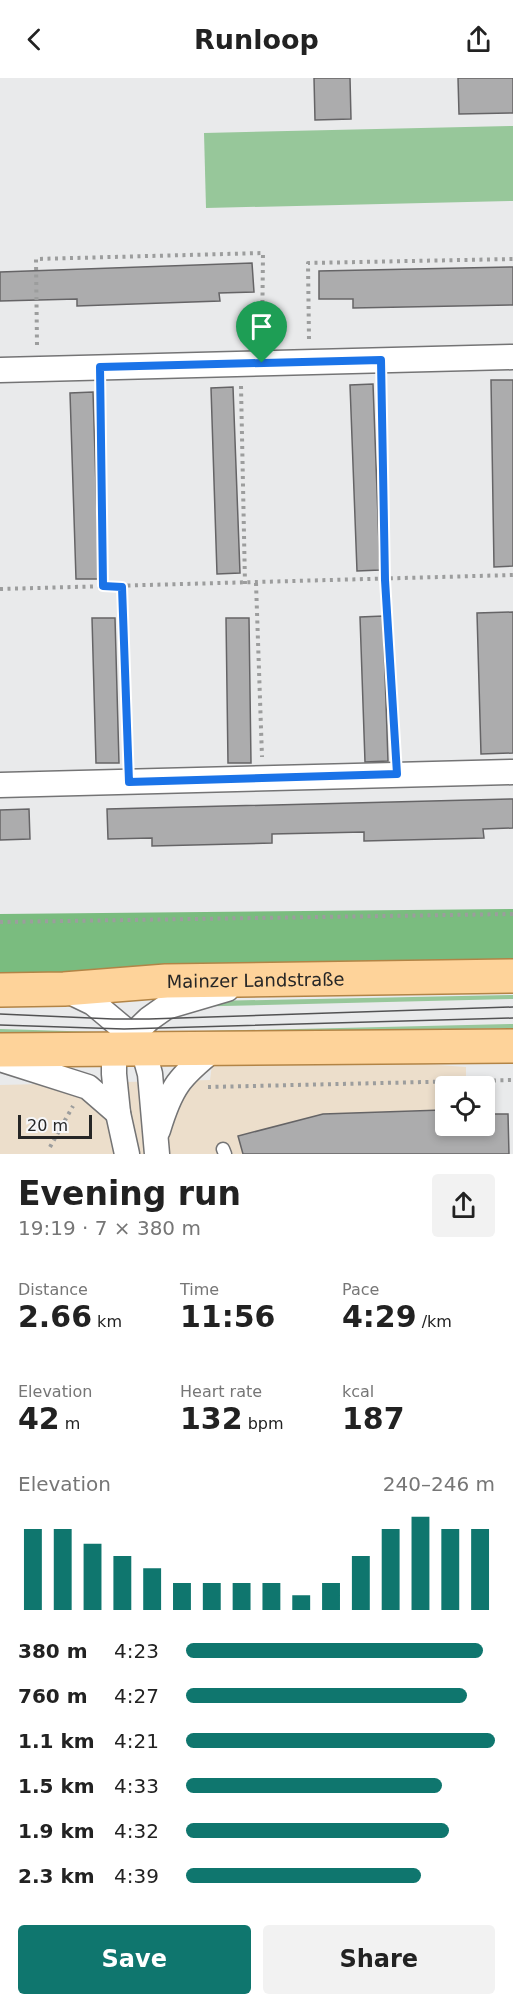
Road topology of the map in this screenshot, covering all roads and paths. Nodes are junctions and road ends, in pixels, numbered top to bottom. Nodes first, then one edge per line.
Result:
1 (513, 259) edge
2 (513, 357) edge
3 (381, 360) junction
4 (309, 362) junction
5 (251, 363) junction
6 (100, 367) junction
7 (37, 369) junction
8 (0, 370) edge
9 (513, 575) edge
10 (385, 580) junction
11 (256, 583) junction
12 (245, 584) junction
13 (103, 586) junction
14 (122, 587) junction
15 (0, 590) edge
16 (513, 772) edge
17 (397, 774) junction
18 (263, 778) junction
19 (129, 782) junction
20 (0, 785) edge
21 (513, 914) edge
22 (0, 922) edge
23 (513, 976) edge
24 (255, 981) junction
25 (64, 989) junction
26 (0, 990) edge
27 (130, 1045) junction
28 (513, 1046) edge
29 (214, 1049) junction
30 (0, 1050) edge
31 (0, 1059) edge
32 (179, 1080) junction
33 (513, 1080) edge
34 (82, 1094) junction
35 (118, 1113) junction
36 (156, 1146) edge
37 (50, 1147) dead end
38 (127, 1154) edge

1 - 4 path
2 - 3 street
3 - 4 street
3 - 10 path
4 - 5 street
5 - 6 street
5 - 7 path
5 - 12 path
6 - 7 street
6 - 13 path
7 - 8 street
9 - 10 path
10 - 11 path
10 - 17 path
11 - 12 path
11 - 18 path
12 - 14 path
13 - 14 path
13 - 15 path
14 - 19 path
16 - 17 street
17 - 18 street
18 - 19 street
19 - 20 street
21 - 22 path
23 - 24 main road, Mainzer Landstraße
24 - 25 main road, Mainzer Landstraße
24 - 27 street
25 - 26 main road, Mainzer Landstraße
25 - 27 street
27 - 29 main road
27 - 30 main road
27 - 35 street
27 - 36 street
28 - 29 main road
29 - 32 street
31 - 34 street
32 - 33 path
32 - 36 street
34 - 35 street
34 - 37 path
35 - 38 street

